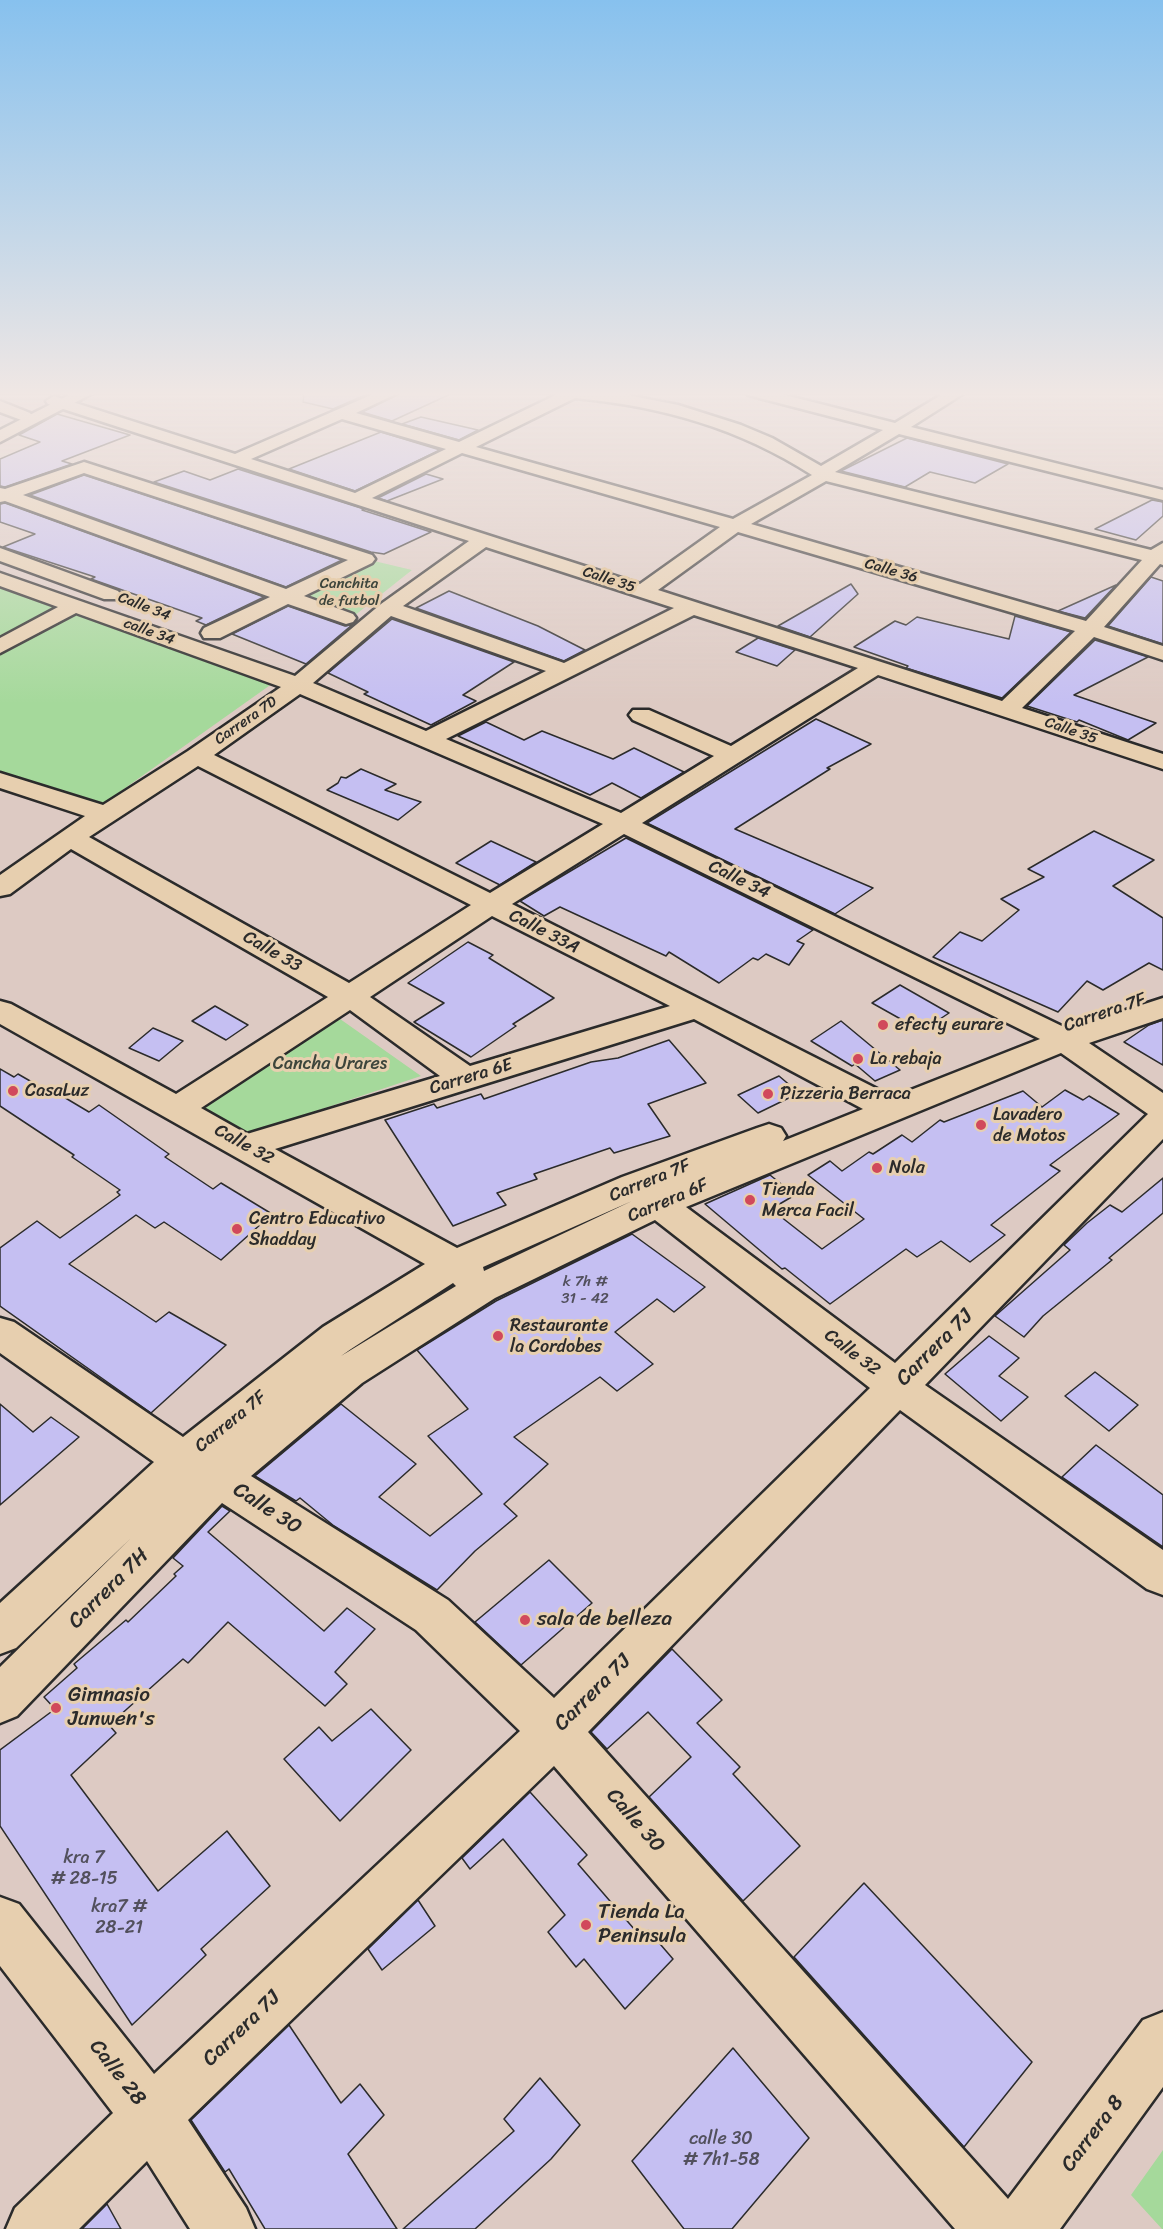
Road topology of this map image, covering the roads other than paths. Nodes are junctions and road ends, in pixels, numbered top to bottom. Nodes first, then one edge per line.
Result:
1 (5, 496) edge
2 (171, 496) edge
3 (352, 496) edge
4 (362, 496) edge
5 (633, 496) edge
6 (787, 496) edge
7 (912, 496) edge
8 (358, 498) junction
9 (735, 525) junction
10 (483, 540) junction
11 (0, 554) edge
12 (1160, 555) edge
13 (0, 579) edge
14 (644, 591) junction
15 (285, 597) junction
16 (134, 604) dead end
17 (74, 606) junction
18 (693, 607) junction
19 (388, 608) junction
20 (346, 618) dead end
21 (190, 625) dead end
22 (1090, 629) junction
23 (213, 633) junction
24 (234, 640) dead end
25 (0, 646) edge
26 (1163, 653) edge
27 (876, 667) junction
28 (563, 670) junction
29 (298, 685) junction
30 (1006, 710) junction
31 (641, 716) dead end
32 (426, 740) junction
33 (732, 755) junction
34 (197, 756) junction
35 (1163, 762) edge
36 (0, 780) edge
37 (105, 814) junction
38 (622, 823) junction
39 (70, 837) junction
40 (0, 888) edge
41 (490, 905) junction
42 (1163, 993) edge
43 (351, 998) junction
44 (697, 1008) junction
45 (1163, 1008) edge
46 (0, 1011) edge
47 (1059, 1036) junction
48 (466, 1079) junction
49 (880, 1104) junction
50 (177, 1109) junction
51 (1163, 1109) edge
52 (1163, 1119) edge
53 (246, 1146) junction
54 (646, 1195) junction
55 (455, 1264) junction
56 (482, 1288) junction
57 (0, 1333) edge
58 (896, 1386) junction
59 (201, 1469) junction
60 (1163, 1575) edge
61 (0, 1634) edge
62 (0, 1700) edge
63 (555, 1731) junction
64 (0, 1923) edge
65 (1163, 2040) edge
66 (151, 2116) junction
67 (36, 2229) edge
68 (225, 2229) edge
69 (995, 2229) edge
70 (1023, 2229) edge

1 - 15 street
2 - 15 street
3 - 8 street, Calle 35
4 - 8 street
5 - 9 street, Calle 36
6 - 9 street
7 - 12 street
8 - 10 street, Calle 35
9 - 14 street
9 - 22 street, Calle 36
10 - 14 street, Calle 35
10 - 19 street, Carrera 7D
11 - 16 street, Calle 34
12 - 22 street
13 - 17 street, calle 34
14 - 18 street, Calle 35
15 - 20 street
15 - 23 street
17 - 25 street
17 - 29 street, calle 34
18 - 27 street, Calle 35
18 - 28 street
19 - 28 street
19 - 29 street, Carrera 7D
21 - 23 street, Calle 34
22 - 26 street, Calle 36
22 - 30 street
23 - 24 street, Calle 34
27 - 30 street, Calle 35
27 - 33 street
28 - 32 street
29 - 32 street, Calle 34
29 - 34 street, Carrera 7D
30 - 35 street, Calle 35
31 - 33 street
32 - 38 street, Calle 34
33 - 38 street
34 - 37 street, Carrera 7D
34 - 41 street, Calle 33A
36 - 37 street
37 - 39 street, Carrera 7D
38 - 41 street
38 - 47 street, Calle 34
39 - 40 street, Carrera 7D
39 - 43 street, Calle 33
41 - 43 street
41 - 44 street, Calle 33A
42 - 47 street, Carrera 7F
43 - 48 street, Calle 33
43 - 50 street
44 - 48 street, Carrera 6E
44 - 49 street, Calle 33A
45 - 47 street, Carrera 6F
46 - 50 street, Calle 32
47 - 49 street, Carrera 6F
47 - 51 street, Calle 34
48 - 53 street, Carrera 6E
49 - 54 street, Carrera 6F
50 - 53 street, Calle 32
52 - 58 street, Carrera 7J
53 - 55 street, Calle 32
54 - 55 street, Carrera 7F
54 - 56 street, Carrera 6F
54 - 58 street, Calle 32
55 - 56 street, Calle 32
55 - 59 street, Carrera 7F
56 - 59 street, Carrera 6F
57 - 59 street, Calle 30
58 - 60 street, Calle 32
58 - 63 street, Carrera 7J
59 - 61 street
59 - 62 street, Carrera 7H
59 - 63 street, Calle 30
63 - 66 street, Carrera 7J
63 - 69 street, Calle 30
64 - 66 street, Calle 28
65 - 70 street, Carrera 8
66 - 67 street, Carrera 7J
66 - 68 street, Calle 28

